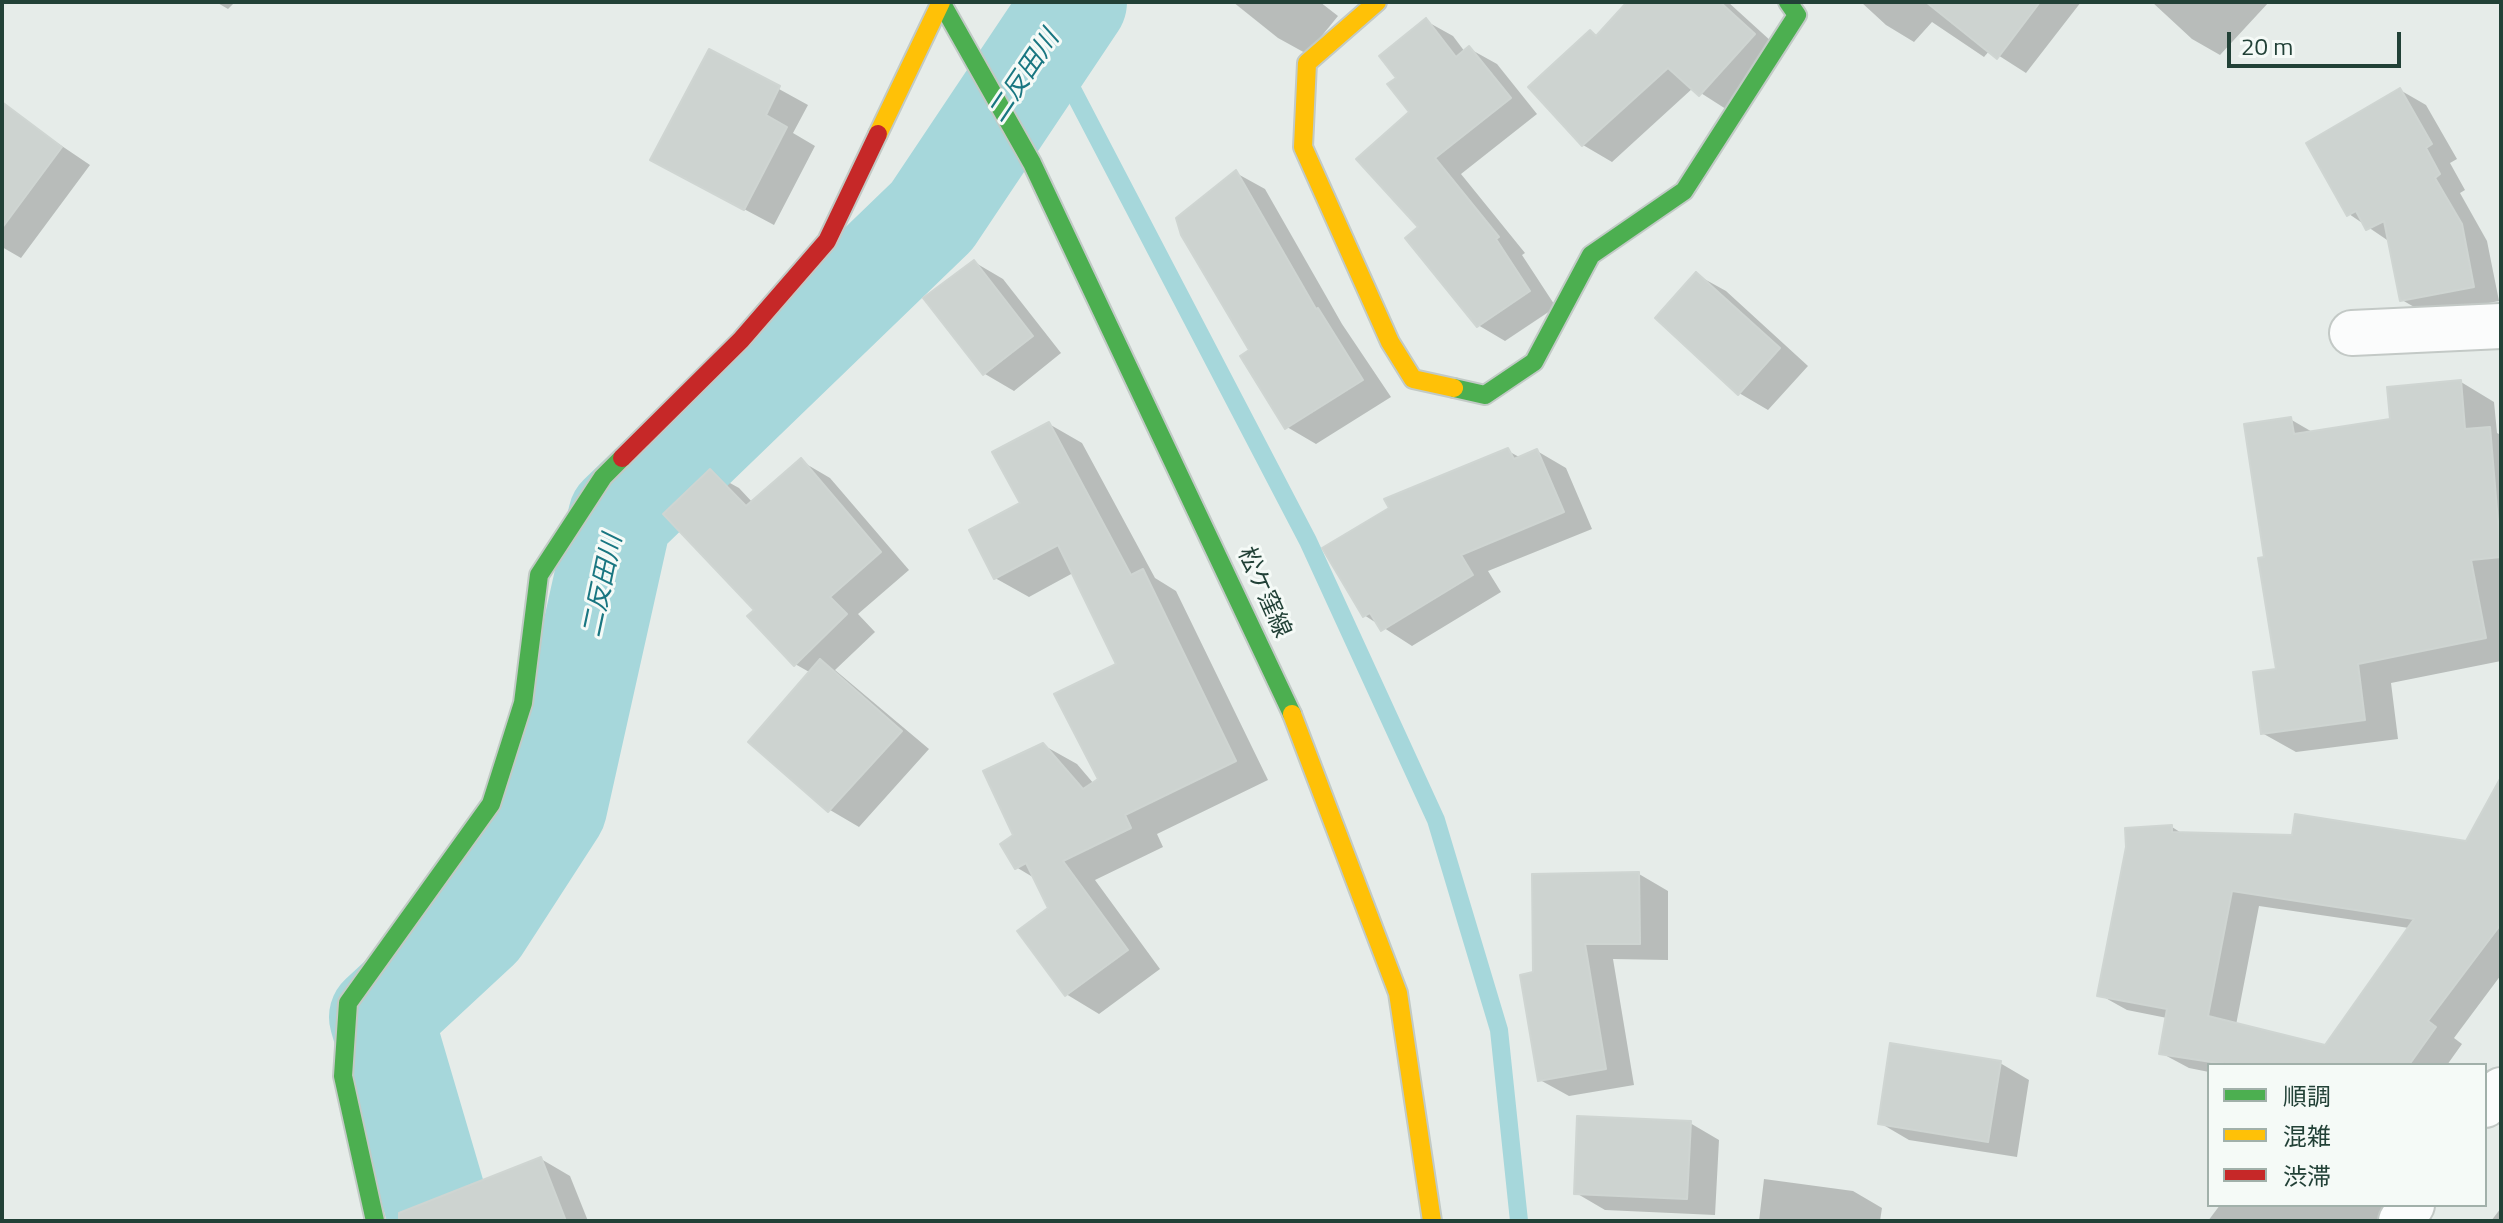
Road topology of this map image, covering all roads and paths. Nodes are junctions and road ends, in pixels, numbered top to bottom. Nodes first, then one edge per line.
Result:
1 (941, 2) edge
2 (1377, 2) edge
3 (1788, 2) edge
4 (2501, 326) edge
5 (2352, 333) dead end
6 (375, 1221) edge
7 (1432, 1221) edge

1 - 6 street
1 - 7 street, 松ケ窪線
2 - 3 street
4 - 5 street

